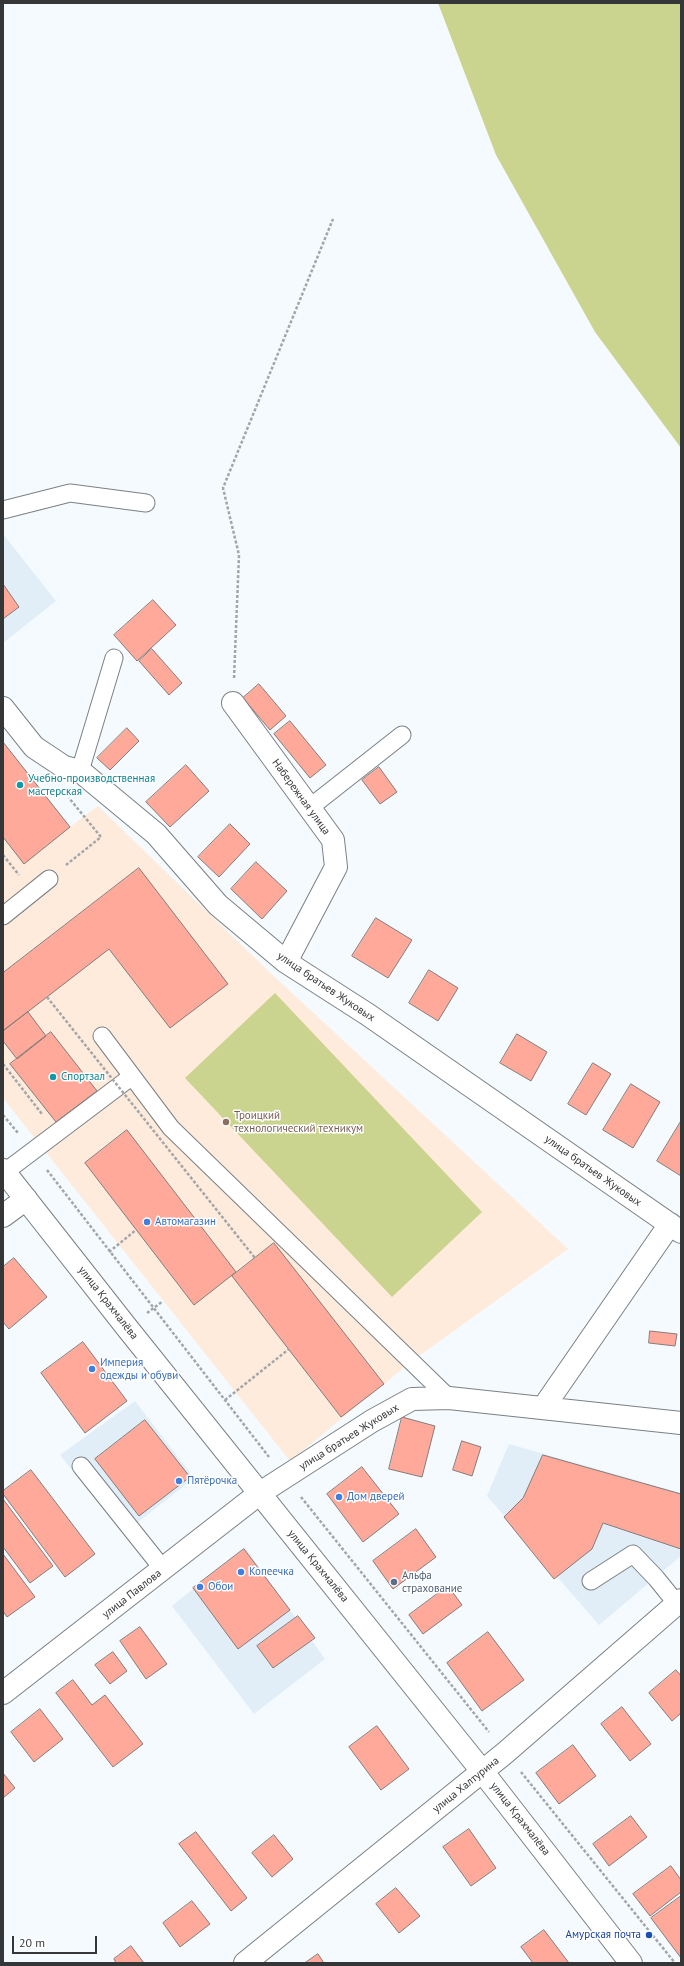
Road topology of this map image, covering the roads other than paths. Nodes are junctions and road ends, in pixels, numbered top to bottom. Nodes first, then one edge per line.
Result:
1 (146, 503) dead end
2 (3, 510) edge
3 (114, 658) dead end
4 (233, 702) road end
5 (3, 708) edge
6 (402, 735) dead end
7 (72, 769) junction
8 (308, 808) junction
9 (49, 879) road end
10 (3, 916) edge
11 (286, 962) junction
12 (102, 1036) dead end
13 (131, 1077) junction
14 (4, 1171) edge
15 (26, 1199) junction
16 (3, 1216) edge
17 (675, 1228) edge
18 (449, 1398) junction
19 (543, 1408) junction
20 (681, 1423) edge
21 (81, 1466) dead end
22 (260, 1493) junction
23 (163, 1570) junction
24 (591, 1581) dead end
25 (679, 1602) edge
26 (3, 1694) edge
27 (482, 1771) junction
28 (245, 1963) edge
29 (632, 1963) edge

1 - 2 lane
3 - 7 lane
4 - 8 street, Набережная улица
5 - 7 street, улица братьев Жуковых
6 - 8 lane
7 - 11 street, улица братьев Жуковых
8 - 11 street, Набережная улица
9 - 10 lane
11 - 17 street, улица братьев Жуковых
12 - 13 lane
13 - 14 lane
13 - 18 lane
14 - 15 street, улица Крахмалёва
15 - 16 street
15 - 22 street, улица Крахмалёва
17 - 19 street
18 - 19 street, улица братьев Жуковых
18 - 22 street, улица братьев Жуковых
19 - 20 street, улица братьев Жуковых
21 - 23 lane
22 - 23 street, улица Павлова
22 - 27 street, улица Крахмалёва
23 - 26 street, улица Павлова
24 - 25 lane
25 - 27 street, улица Халтурина
27 - 28 street, улица Халтурина
27 - 29 street, улица Крахмалёва

